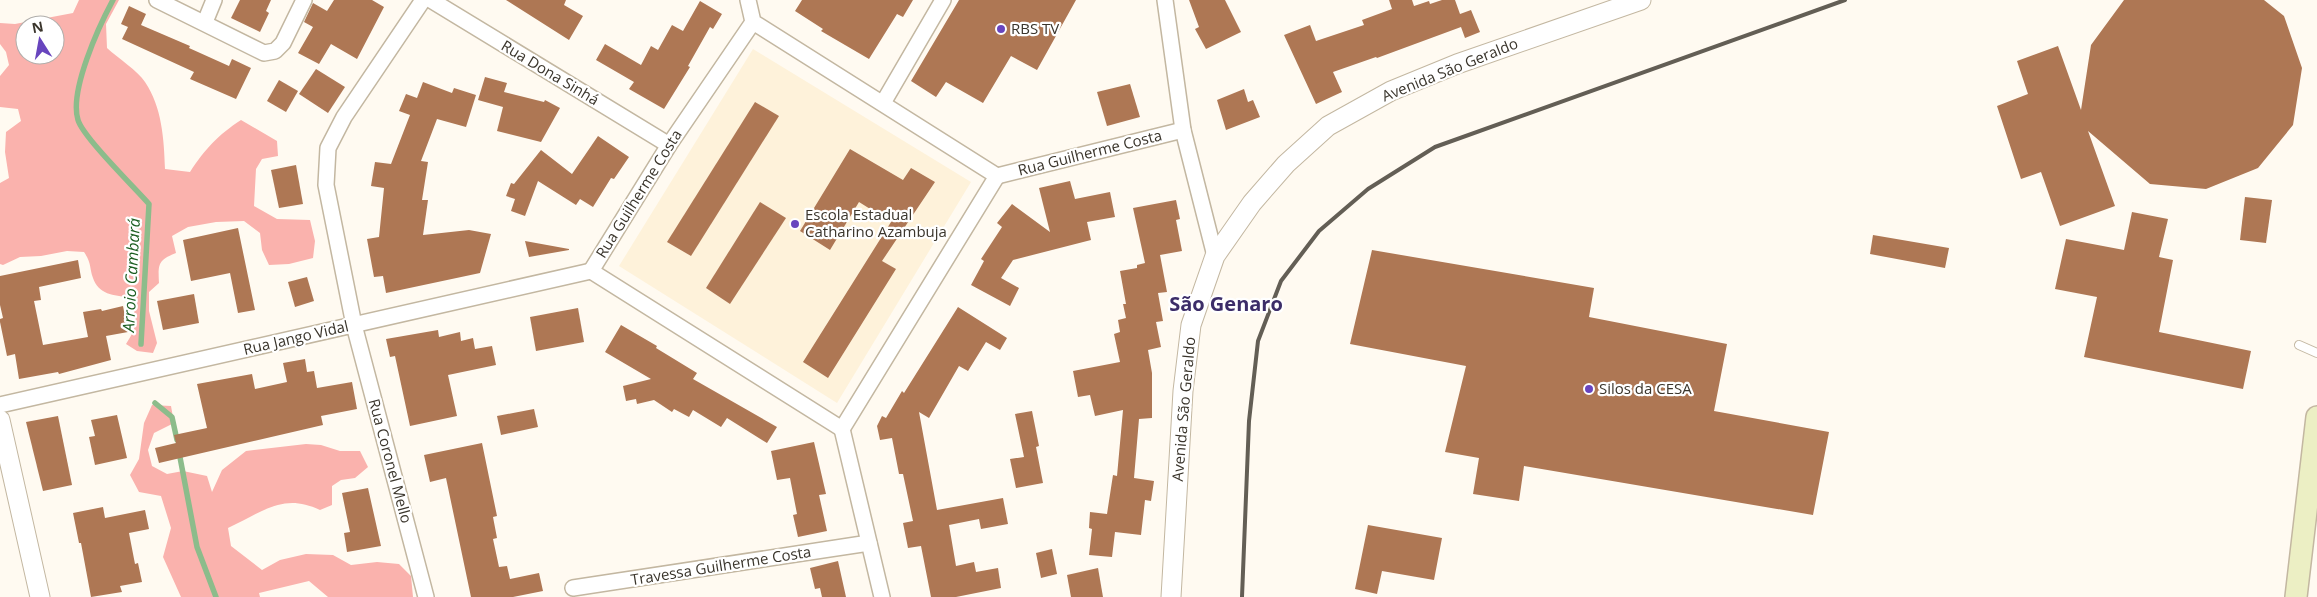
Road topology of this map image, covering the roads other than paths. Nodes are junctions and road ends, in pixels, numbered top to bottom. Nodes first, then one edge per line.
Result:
1 (157, 0) edge
2 (214, 0) edge
3 (304, 0) edge
4 (423, 0) edge
5 (431, 0) edge
6 (748, 0) edge
7 (943, 0) edge
8 (1165, 0) edge
9 (1641, 0) edge
10 (204, 22) junction
11 (754, 22) junction
12 (882, 102) junction
13 (1183, 130) junction
14 (669, 145) junction
15 (997, 176) junction
16 (1215, 256) junction
17 (591, 271) junction
18 (354, 324) junction
19 (2298, 345) dead end
20 (2317, 353) edge
21 (0, 405) edge
22 (2317, 417) edge
23 (0, 420) edge
24 (842, 429) junction
25 (2312, 507) edge
26 (869, 543) junction
27 (573, 588) dead end
28 (40, 597) edge
29 (426, 597) edge
30 (882, 597) edge
31 (1172, 597) edge
32 (2296, 597) edge

1 - 10 street
2 - 10 street
3 - 10 street
4 - 18 street, Rua Coronel Mello
5 - 14 street, Rua Dona Sinhá
6 - 11 street
7 - 12 street
8 - 13 street
9 - 16 street, Avenida São Geraldo
11 - 12 street, Rua Guilherme Costa
11 - 14 street, Rua Guilherme Costa
12 - 15 street, Rua Guilherme Costa
13 - 15 street, Rua Guilherme Costa
13 - 16 street
14 - 17 street, Rua Guilherme Costa
15 - 24 street, Rua Guilherme Costa
16 - 31 street, Avenida São Geraldo
17 - 18 street, Rua Jango Vidal
17 - 24 street, Rua Guilherme Costa
18 - 21 street, Rua Jango Vidal
18 - 29 street, Rua Coronel Mello
19 - 20 lane
22 - 25 main road
23 - 28 street
24 - 26 street
25 - 32 main road
26 - 27 street, Travessa Guilherme Costa
26 - 30 street

